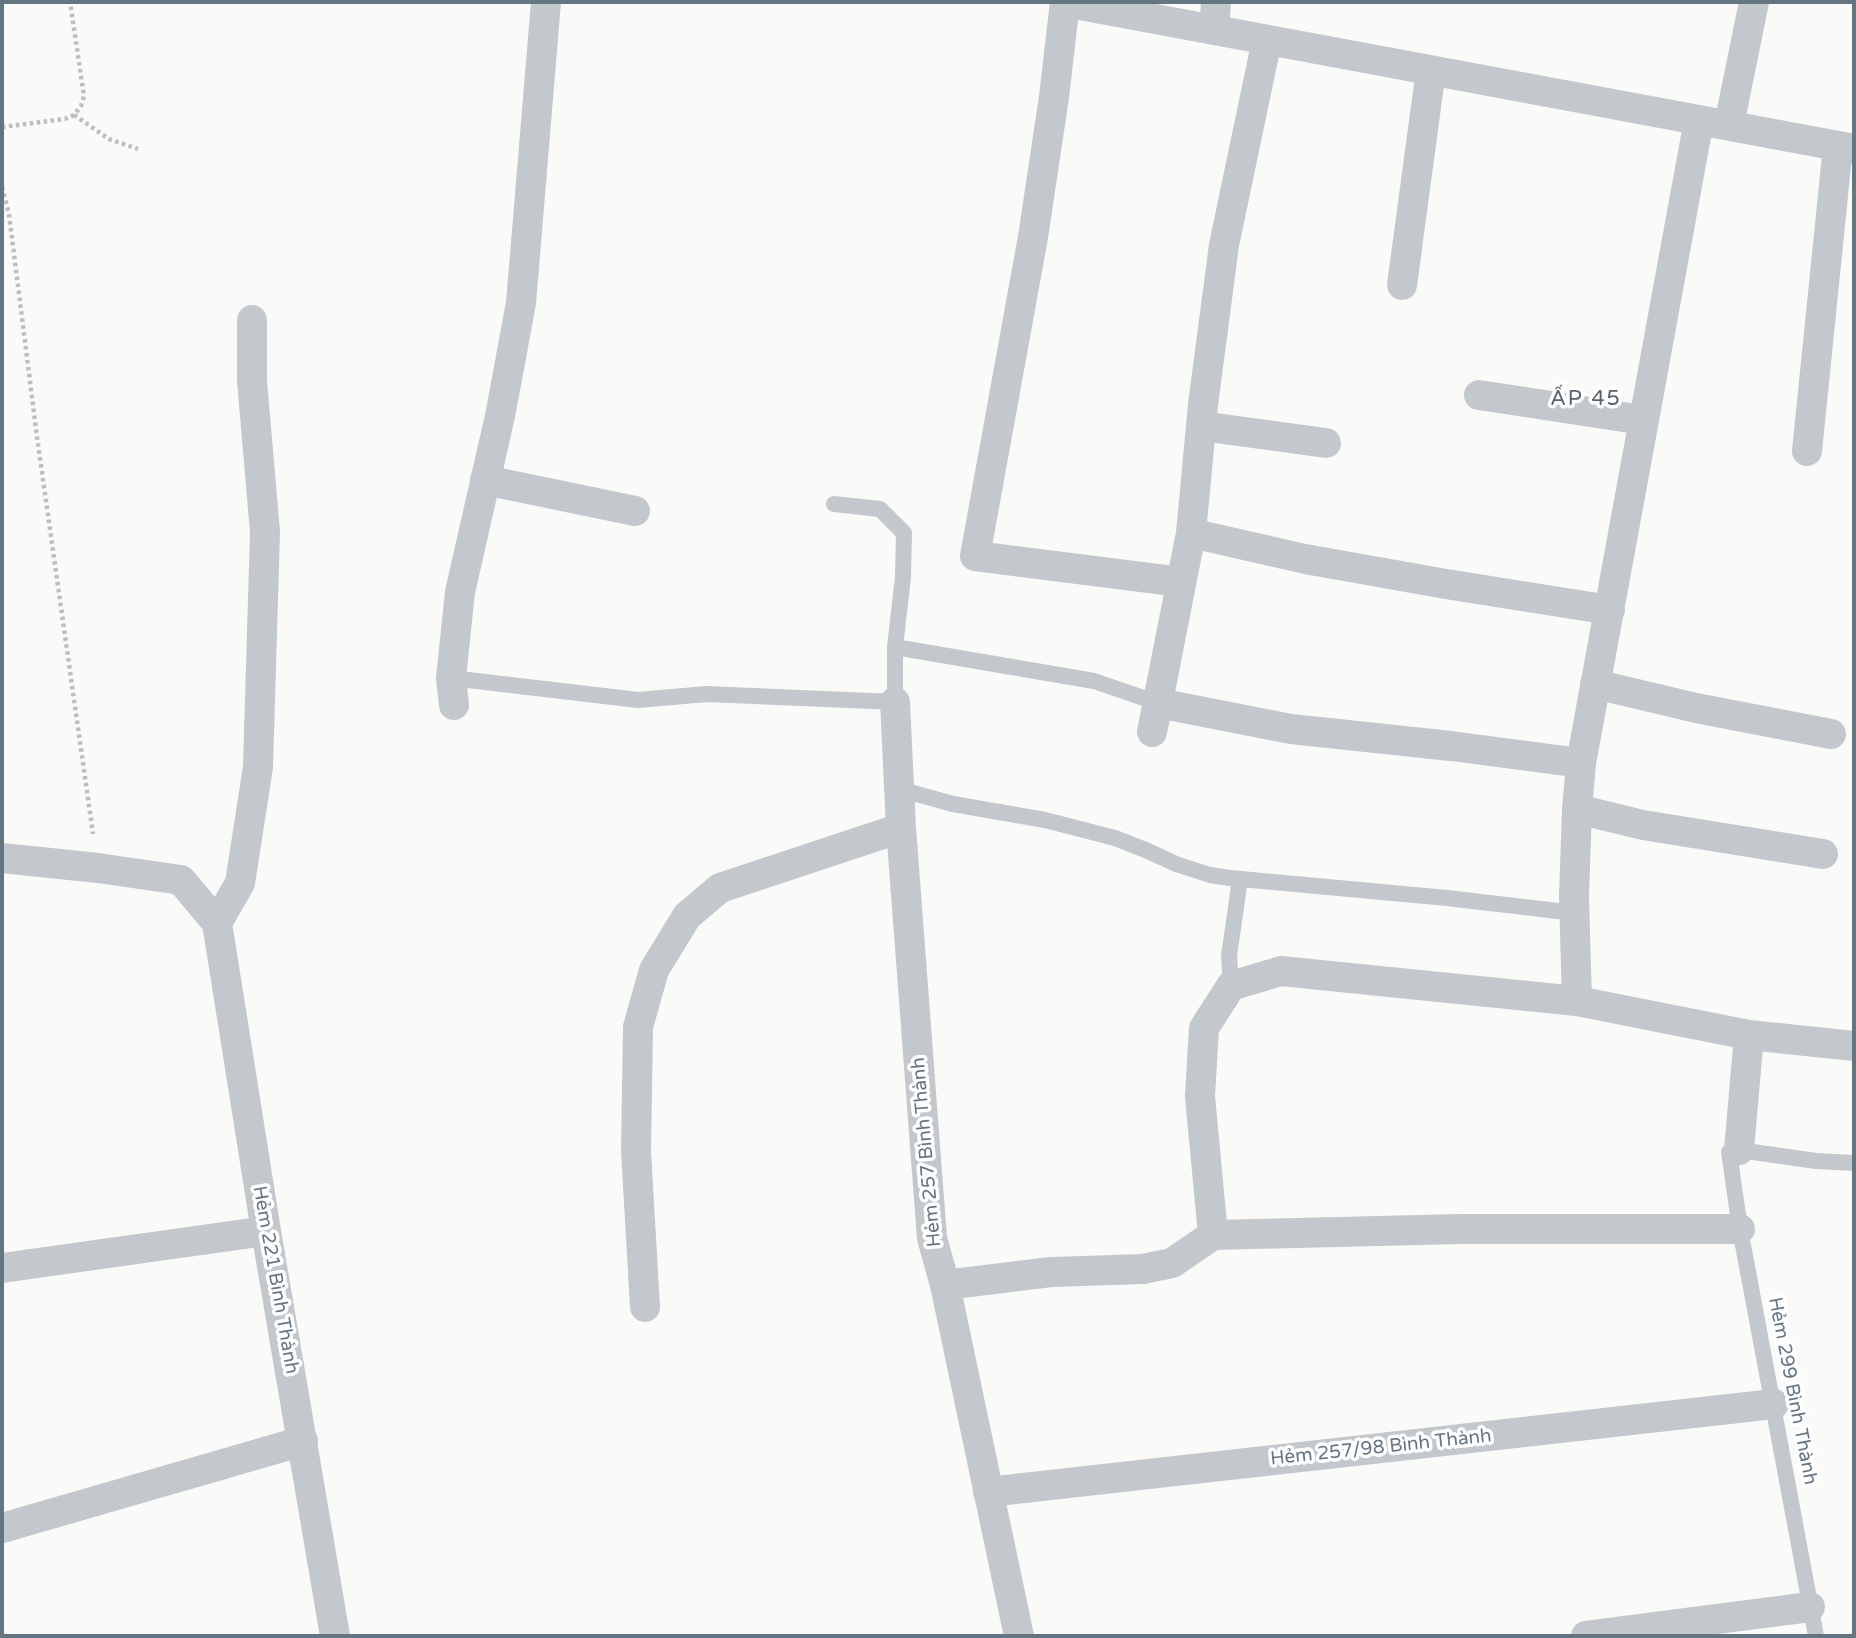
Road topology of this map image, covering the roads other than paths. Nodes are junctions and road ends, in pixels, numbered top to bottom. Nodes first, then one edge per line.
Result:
1 (546, 2) edge
2 (1064, 2) edge
3 (1754, 2) edge
4 (1215, 16) edge
5 (1267, 40) junction
6 (1431, 70) junction
7 (1699, 120) junction
8 (1729, 125) junction
9 (1846, 148) edge
10 (1402, 285) dead end
11 (252, 320) dead end
12 (1479, 395) dead end
13 (1643, 420) junction
14 (1201, 426) junction
15 (1326, 443) dead end
16 (1807, 452) dead end
17 (485, 480) junction
18 (834, 504) dead end
19 (635, 512) dead end
20 (1191, 533) junction
21 (1181, 582) junction
22 (1609, 610) junction
23 (895, 647) junction
24 (1595, 684) junction
25 (453, 691) joint
26 (895, 702) junction
27 (1158, 703) junction
28 (1152, 732) dead end
29 (1830, 734) dead end
30 (1581, 763) junction
31 (898, 789) junction
32 (1577, 809) junction
33 (901, 828) junction
34 (1823, 854) dead end
35 (2, 858) edge
36 (1240, 879) junction
37 (1575, 913) junction
38 (217, 923) junction
39 (1231, 986) junction
40 (1577, 1001) junction
41 (1749, 1035) junction
42 (1854, 1046) edge
43 (1734, 1151) junction
44 (1854, 1163) edge
45 (1740, 1229) junction
46 (266, 1231) junction
47 (1213, 1235) junction
48 (2, 1268) edge
49 (945, 1285) junction
50 (645, 1307) dead end
51 (1774, 1404) junction
52 (303, 1441) junction
53 (988, 1492) junction
54 (2, 1528) edge
55 (1813, 1622) edge
56 (335, 1636) edge
57 (1019, 1636) edge
58 (1586, 1636) edge

1 - 17 street
2 - 4 street
2 - 21 street
3 - 8 street
4 - 5 street
5 - 6 street
5 - 14 street
6 - 7 street
6 - 10 street
7 - 8 street
7 - 13 street
8 - 9 street
9 - 16 street
11 - 38 street
12 - 13 street
13 - 22 street
14 - 15 street
14 - 20 street
17 - 19 street
17 - 25 street
18 - 23 lane
20 - 21 street
20 - 22 street
21 - 27 street
22 - 24 street
23 - 26 lane
23 - 27 lane
24 - 29 street
24 - 30 street
25 - 26 lane
26 - 31 street, Hẻm 257 Bình Thành
27 - 28 street
27 - 30 street
30 - 32 street
31 - 33 street, Hẻm 257 Bình Thành
31 - 36 lane
32 - 34 street
32 - 37 street
33 - 49 street, Hẻm 257 Bình Thành
33 - 50 street
35 - 38 street
36 - 37 lane
36 - 39 lane
37 - 40 street
38 - 46 street, Hẻm 221 Bình Thành
39 - 40 street
39 - 47 street
40 - 41 street
41 - 42 street
41 - 43 street
43 - 44 lane
43 - 45 lane, Hẻm 299 Bình Thành
45 - 47 street
45 - 51 lane, Hẻm 299 Bình Thành
46 - 48 street
46 - 52 street, Hẻm 221 Bình Thành
47 - 49 street
49 - 53 street, Hẻm 257 Bình Thành
51 - 53 street, Hẻm 257/98 Bình Thành
51 - 55 lane, Hẻm 299 Bình Thành
52 - 54 street
52 - 56 street, Hẻm 221 Bình Thành
53 - 57 street, Hẻm 257 Bình Thành
55 - 58 street

